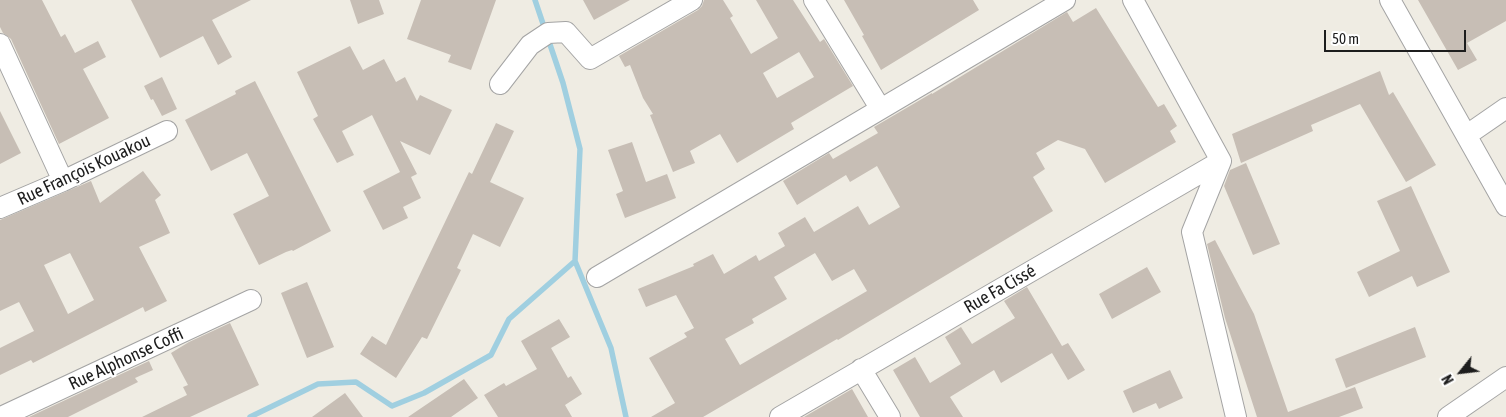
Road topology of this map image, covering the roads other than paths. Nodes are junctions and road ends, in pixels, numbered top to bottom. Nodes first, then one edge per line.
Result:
1 (692, 0) edge
2 (814, 0) edge
3 (1065, 0) edge
4 (1132, 0) edge
5 (1390, 0) edge
6 (0, 44) edge
7 (500, 84) dead end
8 (880, 108) junction
9 (1506, 108) edge
10 (168, 131) dead end
11 (1467, 135) junction
12 (1221, 161) junction
13 (63, 181) junction
14 (1506, 206) edge
15 (0, 208) edge
16 (597, 276) dead end
17 (251, 300) dead end
18 (862, 369) junction
19 (1506, 377) edge
20 (1, 417) edge
21 (780, 417) edge
22 (890, 417) edge
23 (1236, 417) edge
24 (1448, 417) edge

1 - 7 street
2 - 8 street
3 - 8 street
4 - 12 street
5 - 11 street
6 - 13 street
8 - 16 street
9 - 11 street
10 - 13 street, Rue François Kouakou
11 - 14 street
12 - 18 street, Rue Fa Cissé
12 - 23 street
13 - 15 street, Rue François Kouakou
17 - 20 street, Rue Alphonse Coffi
18 - 21 street, Rue Fa Cissé
18 - 22 street
19 - 24 street

